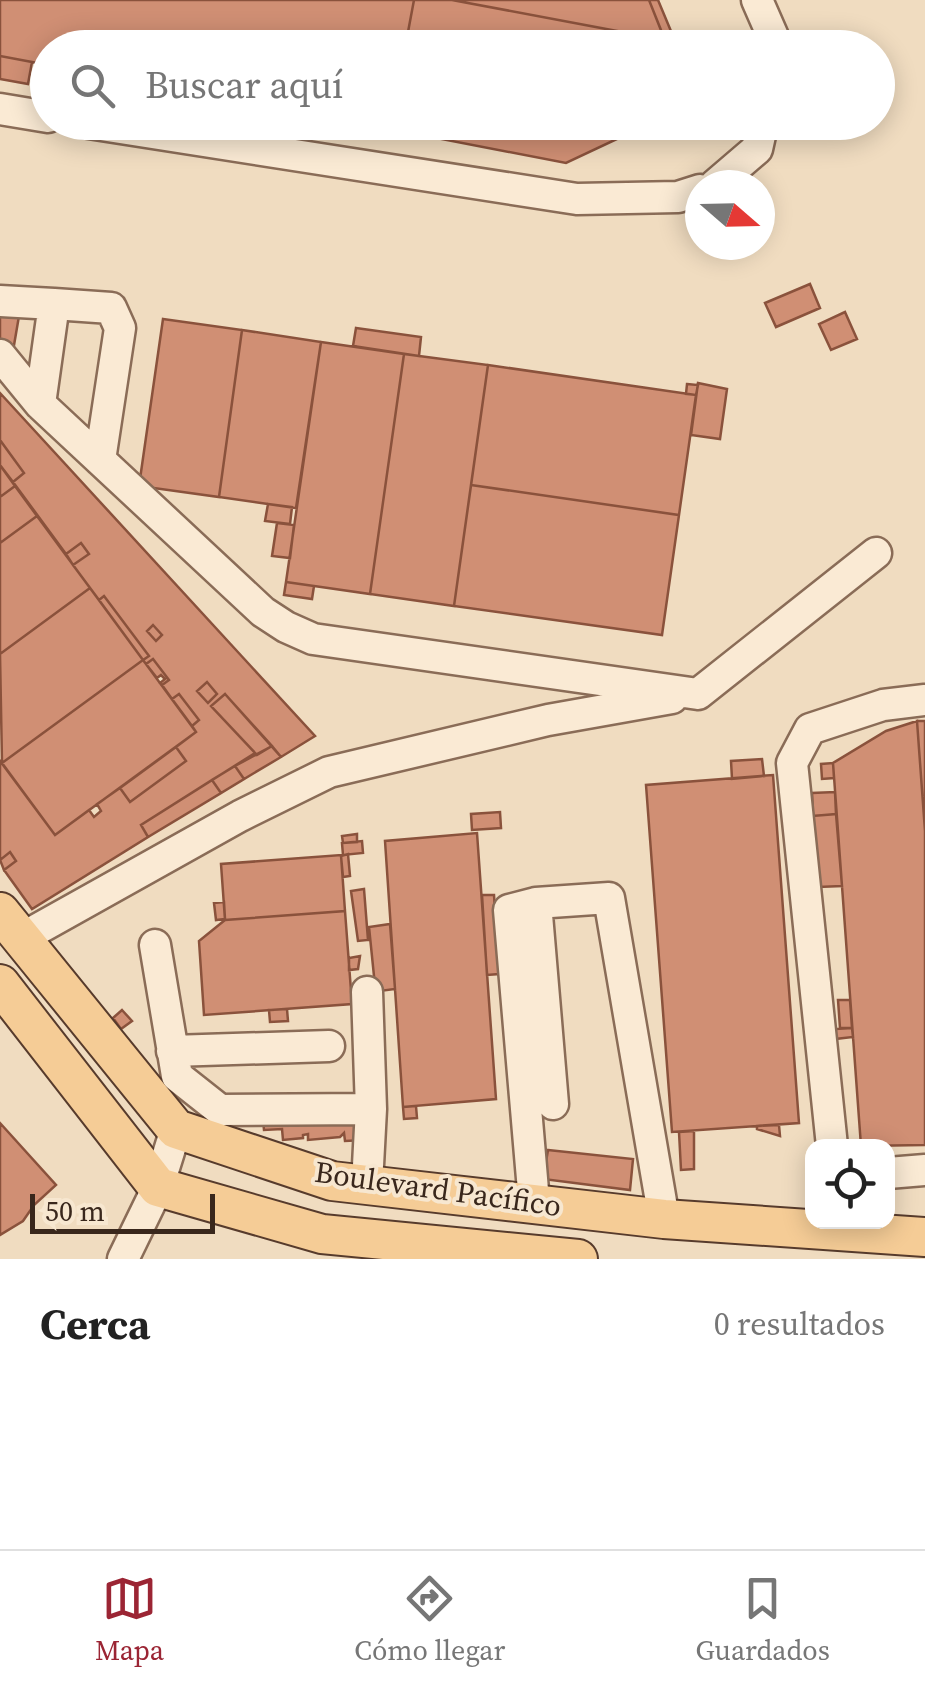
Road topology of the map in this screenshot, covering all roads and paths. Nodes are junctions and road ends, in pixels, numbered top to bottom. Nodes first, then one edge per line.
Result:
1 (758, 0) edge
2 (770, 30) edge
3 (0, 109) edge
4 (30, 114) edge
5 (199, 140) edge
6 (759, 140) edge
7 (732, 170) edge
8 (685, 195) edge
9 (0, 301) edge
10 (54, 304) junction
11 (0, 355) edge
12 (40, 404) junction
13 (100, 460) junction
14 (876, 553) dead end
15 (698, 694) junction
16 (925, 700) edge
17 (536, 904) junction
18 (10, 925) edge
19 (155, 945) dead end
20 (0, 984) edge
21 (366, 992) dead end
22 (329, 1046) dead end
23 (172, 1051) junction
24 (553, 1104) dead end
25 (371, 1109) junction
26 (176, 1129) junction
27 (831, 1139) edge
28 (925, 1170) edge
29 (895, 1172) edge
30 (368, 1184) junction
31 (158, 1187) junction
32 (534, 1202) junction
33 (664, 1219) junction
34 (925, 1237) edge
35 (122, 1259) edge
36 (578, 1259) edge

1 - 2 street
3 - 4 street
5 - 8 street
6 - 7 street
9 - 10 street
10 - 12 street
10 - 13 street
11 - 12 street
12 - 13 street
13 - 15 street
14 - 15 street
15 - 18 street
16 - 27 street
17 - 24 street
17 - 32 street
17 - 33 street
18 - 26 main road
19 - 23 street
20 - 31 main road
21 - 25 street
22 - 23 street
23 - 25 street
25 - 30 street
26 - 30 main road, Boulevard Pacífico
26 - 31 street
28 - 29 street
30 - 32 main road, Boulevard Pacífico
31 - 35 street
31 - 36 main road, Boulevard Pacífico
32 - 33 main road, Boulevard Pacífico
33 - 34 main road, Boulevard Pacífico

